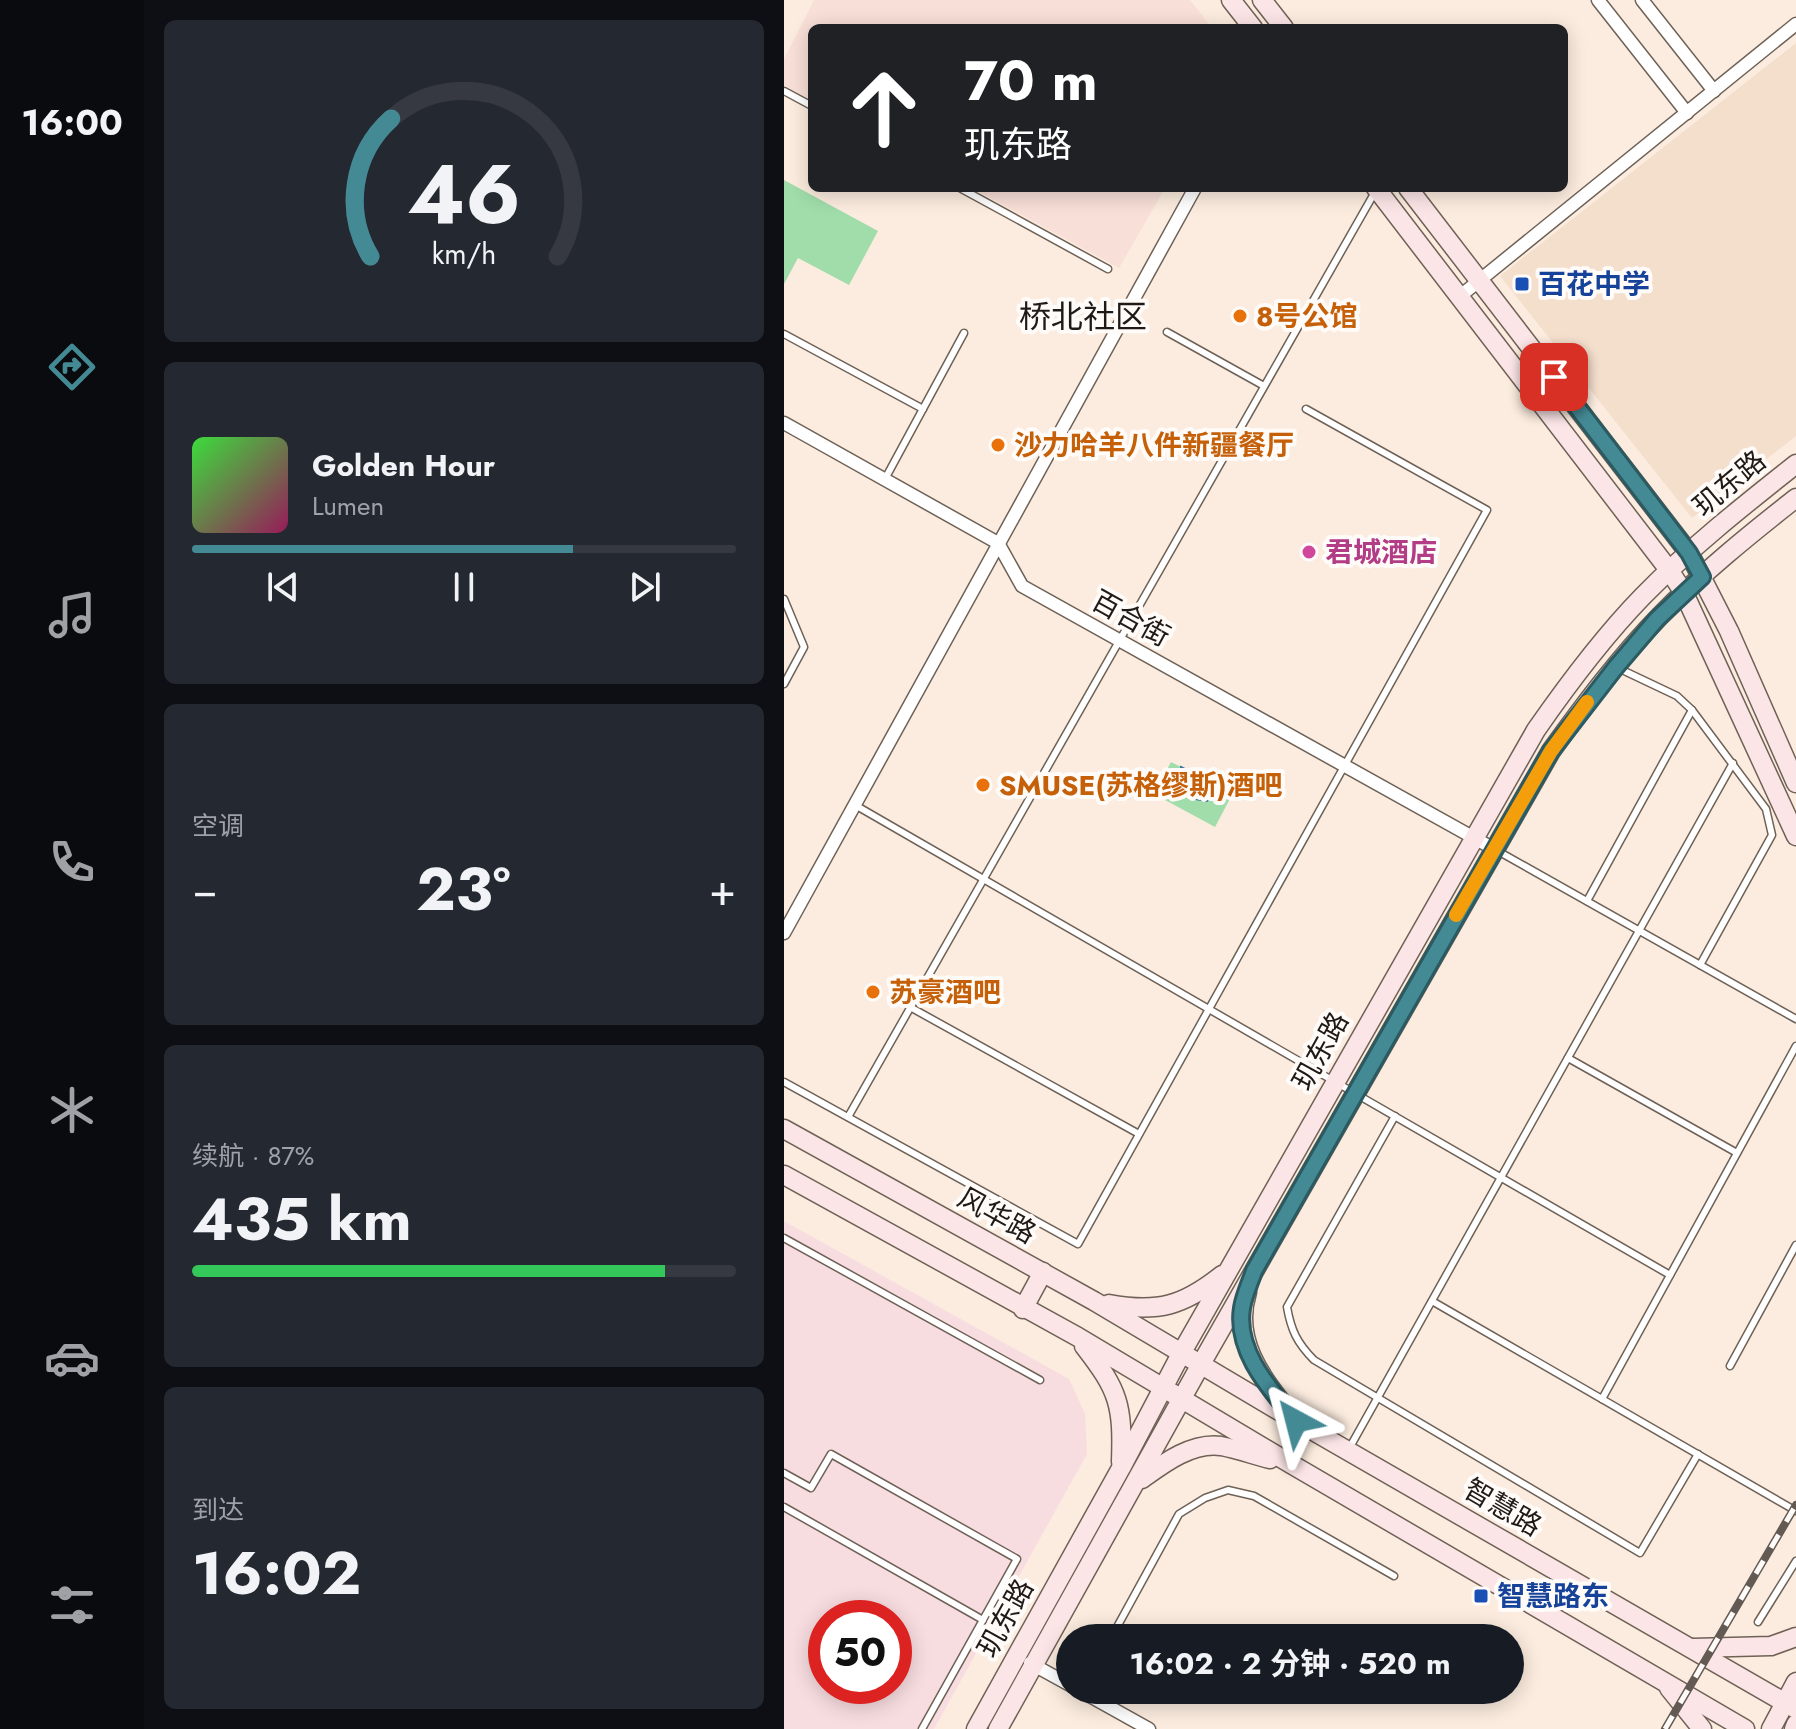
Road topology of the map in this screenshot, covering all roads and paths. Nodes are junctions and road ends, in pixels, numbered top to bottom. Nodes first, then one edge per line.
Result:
1 (1231, 0) edge
2 (1262, 0) edge
3 (1598, 0) edge
4 (1642, 0) edge
5 (1250, 24) edge
6 (1281, 24) edge
7 (1796, 24) edge
8 (784, 91) edge
9 (1714, 91) junction
10 (808, 104) edge
11 (1687, 113) junction
12 (967, 192) edge
13 (1193, 192) edge
14 (1374, 192) edge
15 (1378, 192) edge
16 (1411, 192) edge
17 (1108, 269) dead end
18 (1480, 280) junction
19 (1459, 297) junction
20 (1167, 332) dead end
21 (964, 333) dead end
22 (784, 334) edge
23 (1264, 386) junction
24 (923, 409) junction
25 (1306, 409) dead end
26 (784, 423) edge
27 (1796, 464) edge
28 (885, 479) junction
29 (1796, 498) edge
30 (998, 543) junction
31 (1689, 553) junction
32 (1669, 570) junction
33 (1702, 577) junction
34 (1684, 593) junction
35 (784, 599) edge
36 (1120, 640) junction
37 (1616, 667) junction
38 (784, 684) edge
39 (1692, 710) junction
40 (1733, 763) junction
41 (1345, 765) junction
42 (1796, 783) edge
43 (855, 805) junction
44 (1796, 836) edge
45 (1473, 837) junction
46 (1494, 849) junction
47 (984, 879) junction
48 (1587, 901) junction
49 (1639, 931) junction
50 (784, 933) edge
51 (1700, 965) junction
52 (910, 1007) junction
53 (1209, 1009) junction
54 (1796, 1019) edge
55 (1796, 1046) edge
56 (1568, 1058) junction
57 (784, 1082) edge
58 (1335, 1082) junction
59 (1355, 1093) junction
60 (1395, 1116) junction
61 (848, 1117) junction
62 (784, 1129) edge
63 (1139, 1134) junction
64 (1737, 1153) junction
65 (784, 1175) edge
66 (1501, 1177) junction
67 (784, 1238) edge
68 (1796, 1245) edge
69 (1229, 1269) junction
70 (1254, 1271) junction
71 (1043, 1272) junction
72 (1670, 1275) junction
73 (1094, 1301) junction
74 (1432, 1301) junction
75 (1023, 1309) junction
76 (1078, 1337) junction
77 (1182, 1352) junction
78 (1201, 1364) junction
79 (1730, 1366) dead end
80 (1040, 1380) dead end
81 (1163, 1388) junction
82 (1378, 1397) junction
83 (1602, 1399) junction
84 (1183, 1400) junction
85 (1296, 1421) junction
86 (1348, 1451) junction
87 (1698, 1454) junction
88 (1291, 1464) junction
89 (1121, 1468) junction
90 (784, 1473) edge
91 (1136, 1483) junction
92 (784, 1507) edge
93 (1796, 1511) edge
94 (1796, 1561) edge
95 (1394, 1576) dead end
96 (983, 1620) junction
97 (1758, 1622) dead end
98 (1119, 1624) edge
99 (1796, 1637) edge
100 (1693, 1648) junction
101 (1016, 1655) junction
102 (1034, 1665) junction
103 (1056, 1677) edge
104 (1660, 1677) junction
105 (1796, 1682) edge
106 (1105, 1704) edge
107 (1790, 1706) edge
108 (922, 1729) edge
109 (976, 1729) edge
110 (998, 1729) edge
111 (1149, 1729) edge
112 (1702, 1729) edge
113 (1745, 1729) edge
114 (1771, 1729) edge

1 - 5 main road
2 - 6 main road
3 - 11 street
4 - 9 street
7 - 9 street
8 - 10 lane
9 - 11 street
11 - 18 street
12 - 17 lane
13 - 30 street
14 - 23 lane
15 - 19 main road
16 - 18 main road
18 - 19 street
18 - 31 main road
19 - 32 main road
20 - 23 lane
21 - 24 lane
22 - 24 lane
23 - 36 lane
24 - 28 lane
25 - 41 lane
26 - 28 street
27 - 31 main road, 玑东路
28 - 30 street
29 - 33 main road, 玑东路
30 - 36 street, 百合街
30 - 43 street
31 - 32 main road, 玑东路
31 - 33 main road
32 - 34 main road
32 - 45 main road, 玑东路
33 - 34 main road, 玑东路
33 - 42 main road
34 - 37 main road, 玑东路
34 - 44 main road
35 - 38 lane
36 - 41 street, 百合街
36 - 47 lane
37 - 39 lane
37 - 46 main road, 玑东路
39 - 40 lane
39 - 48 lane
40 - 49 lane
40 - 51 lane
41 - 45 street, 百合街
41 - 53 lane
43 - 47 lane
43 - 50 street
45 - 46 street, 百合街
45 - 58 main road, 玑东路
46 - 48 lane
46 - 59 main road, 玑东路
47 - 52 lane
47 - 53 lane
48 - 49 lane
49 - 51 lane
49 - 56 lane
51 - 54 lane
52 - 61 lane
52 - 63 lane
53 - 58 lane
53 - 63 lane
55 - 64 lane
56 - 64 lane
56 - 66 lane
57 - 61 lane
58 - 59 lane
58 - 69 main road, 玑东路
59 - 60 lane
59 - 70 main road, 玑东路
60 - 66 lane
60 - 82 lane
61 - 63 lane
62 - 71 main road, 风华路
64 - 72 lane
65 - 75 main road
66 - 72 lane
66 - 74 lane
67 - 80 lane
68 - 79 lane
69 - 73 main road
69 - 77 main road, 玑东路
70 - 78 main road, 玑东路
70 - 85 main road
71 - 73 main road, 风华路
71 - 75 main road
72 - 83 lane
73 - 77 main road, 风华路
74 - 82 lane
74 - 83 lane
75 - 76 main road
76 - 81 main road
76 - 89 main road
77 - 78 main road, 智慧路
77 - 81 main road, 玑东路
78 - 84 main road, 玑东路
78 - 85 main road, 智慧路
81 - 84 main road
81 - 89 main road, 玑东路
82 - 86 lane
82 - 87 lane
83 - 87 lane
84 - 88 main road
84 - 91 main road, 玑东路
85 - 86 main road, 智慧路
86 - 100 main road, 智慧路
87 - 93 lane
88 - 91 main road
88 - 104 main road
89 - 101 main road, 玑东路
90 - 96 lane
91 - 102 main road, 玑东路
92 - 96 lane
94 - 97 lane
95 - 98 lane
96 - 108 lane
99 - 100 main road
100 - 107 main road, 智慧路
101 - 102 street
101 - 109 main road, 玑东路
102 - 103 street
102 - 110 main road, 玑东路
104 - 112 main road
104 - 113 main road
105 - 107 main road
106 - 111 street
107 - 114 main road

